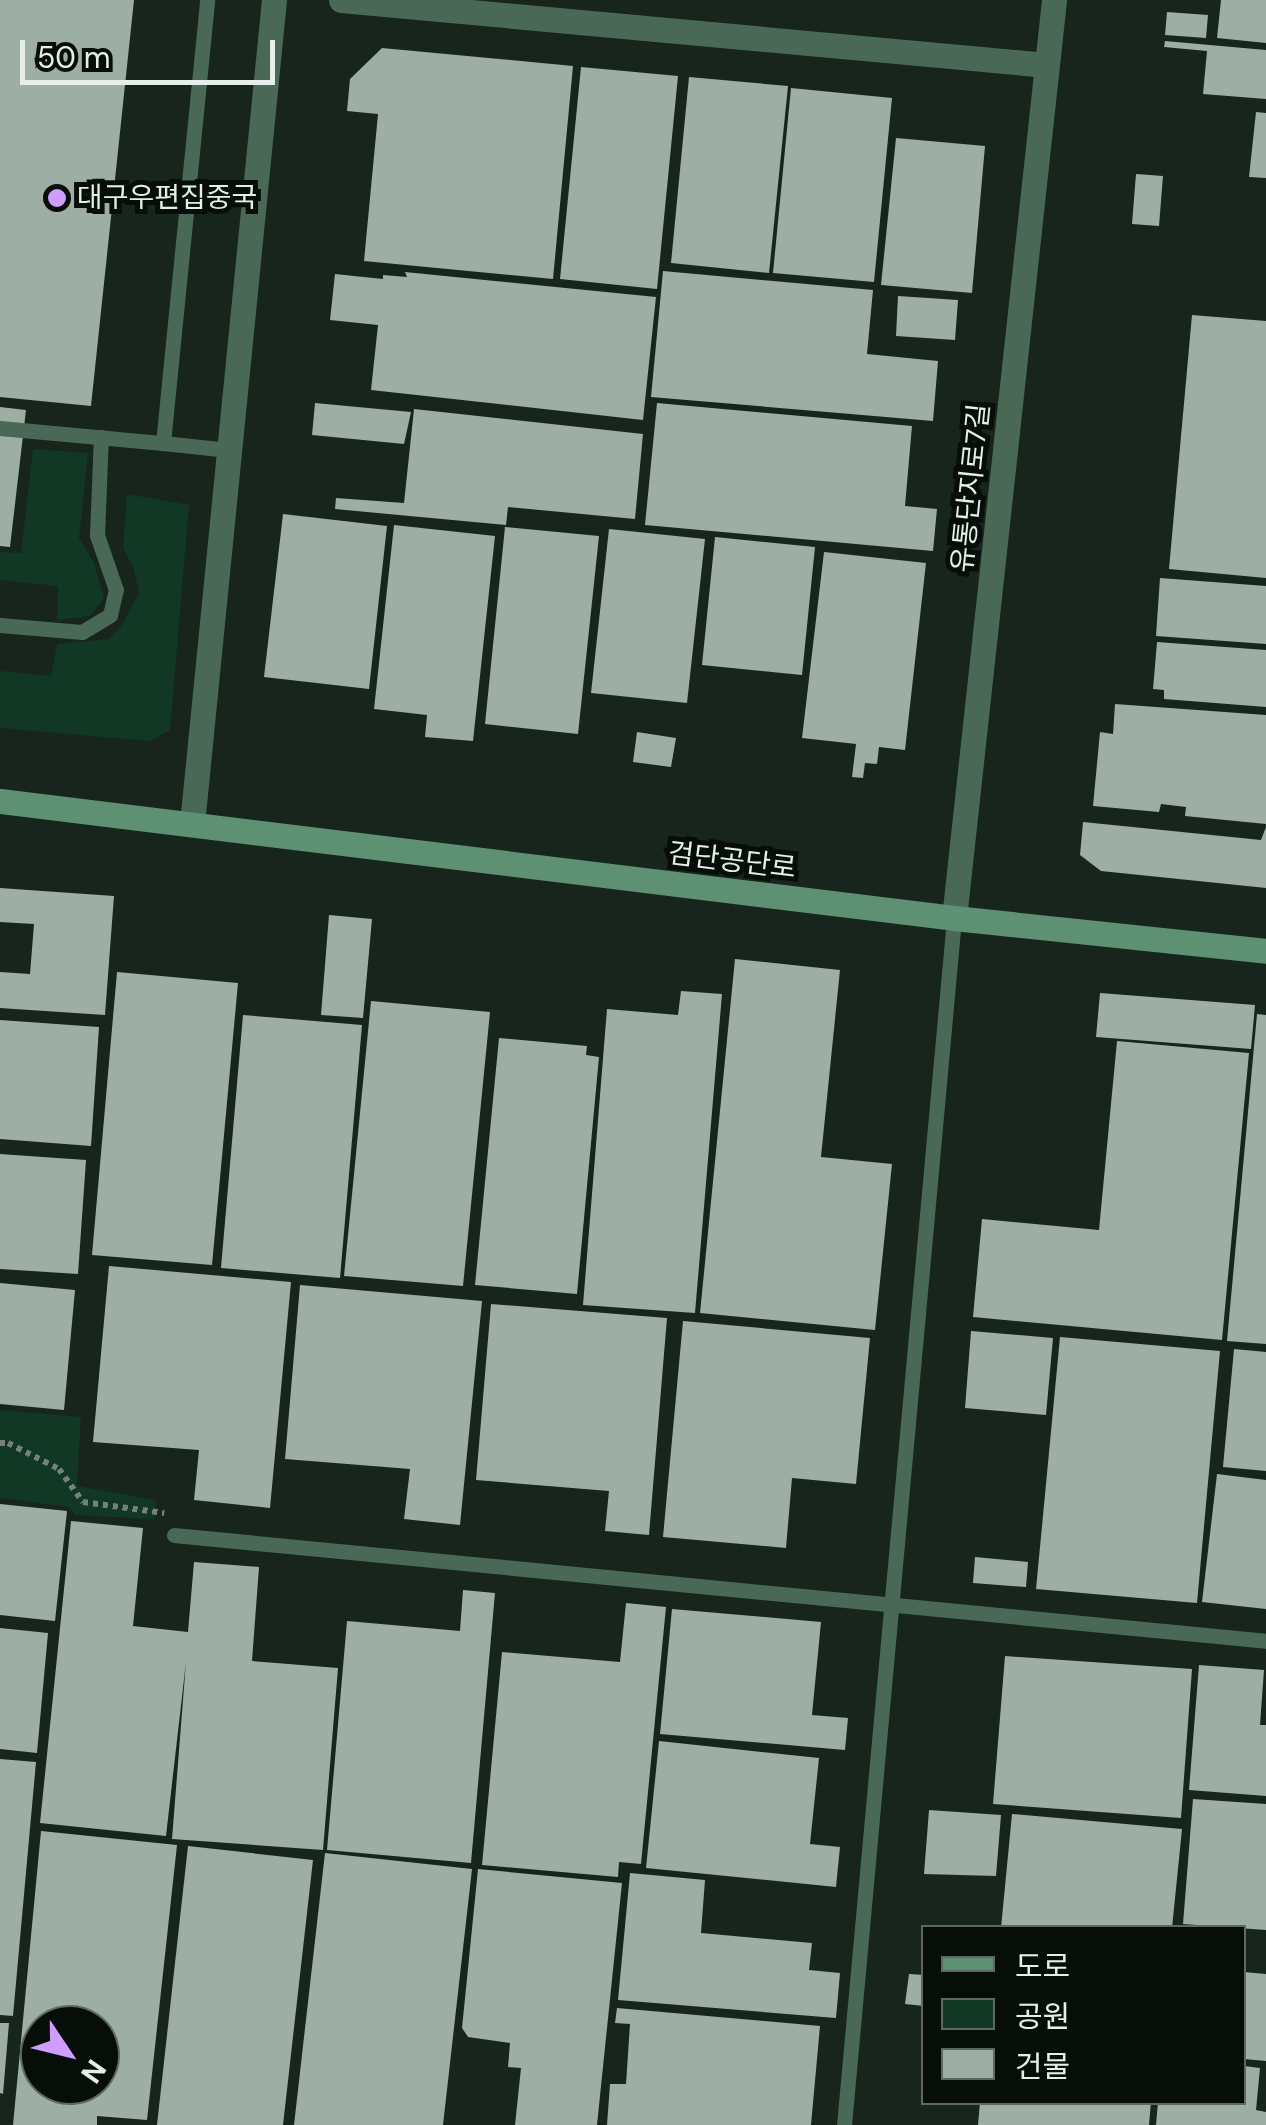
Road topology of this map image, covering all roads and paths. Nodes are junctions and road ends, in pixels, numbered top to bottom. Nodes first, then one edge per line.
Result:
1 (207, 0) edge
2 (274, 0) edge
3 (340, 0) edge
4 (1054, 0) edge
5 (1047, 64) junction
6 (0, 428) edge
7 (101, 437) junction
8 (163, 443) junction
9 (230, 450) junction
10 (0, 625) edge
11 (0, 801) edge
12 (192, 824) junction
13 (954, 918) junction
14 (1266, 951) edge
15 (0, 1443) edge
16 (174, 1535) joint
17 (892, 1604) junction
18 (1266, 1641) edge
19 (844, 2125) edge

1 - 8 lane
2 - 9 street
3 - 5 street
4 - 5 street, 유통단지로7길
5 - 13 street, 유통단지로7길
6 - 7 lane
7 - 8 lane
7 - 10 lane
8 - 9 lane
9 - 12 street
11 - 12 main road, 검단공단로
12 - 13 main road, 검단공단로
13 - 14 main road, 검단공단로
13 - 17 lane
15 - 16 path
16 - 17 lane
17 - 18 lane
17 - 19 lane

